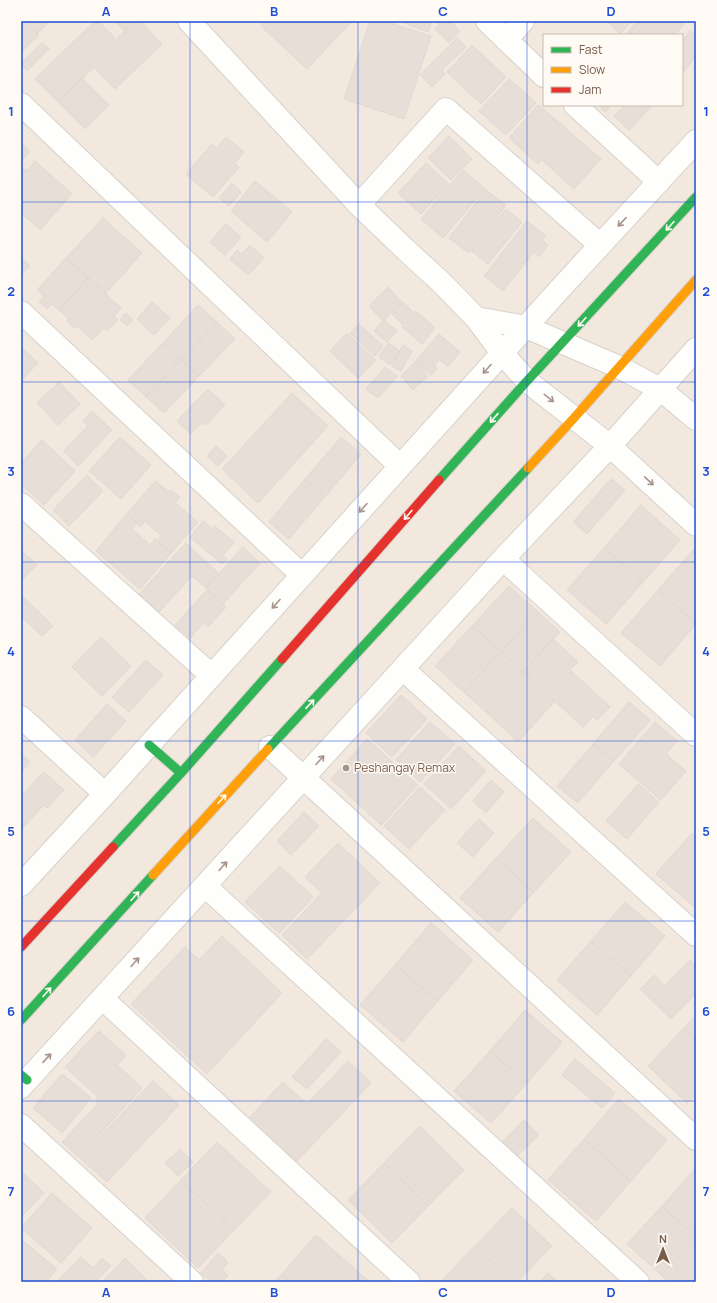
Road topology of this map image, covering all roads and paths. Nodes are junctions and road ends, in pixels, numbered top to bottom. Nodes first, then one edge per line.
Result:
1 (487, 21) edge
2 (523, 21) edge
3 (191, 22) edge
4 (506, 40) junction
5 (543, 75) edge
6 (21, 104) edge
7 (577, 106) edge
8 (696, 141) edge
9 (659, 182) junction
10 (696, 197) edge
11 (359, 205) junction
12 (600, 245) junction
13 (696, 280) edge
14 (21, 312) edge
15 (476, 318) junction
16 (526, 327) junction
17 (563, 343) junction
18 (696, 350) edge
19 (502, 353) junction
20 (618, 366) junction
21 (527, 381) junction
22 (660, 389) junction
23 (574, 418) junction
24 (696, 419) edge
25 (610, 446) junction
26 (400, 466) junction
27 (21, 504) edge
28 (696, 525) edge
29 (503, 559) junction
30 (302, 575) junction
31 (403, 669) junction
32 (212, 676) junction
33 (21, 717) edge
34 (696, 735) edge
35 (149, 745) junction
36 (270, 747) junction
37 (182, 773) junction
38 (304, 778) junction
39 (105, 794) junction
40 (21, 885) edge
41 (205, 886) junction
42 (696, 935) edge
43 (21, 947) edge
44 (102, 998) junction
45 (21, 1020) edge
46 (23, 1081) edge
47 (21, 1125) edge
48 (696, 1139) edge
49 (192, 1282) edge
50 (409, 1282) edge
51 (638, 1282) edge

1 - 4 street
2 - 4 street
3 - 11 street
4 - 5 street
6 - 26 street
7 - 9 street
8 - 9 street
9 -> 12 street
10 -> 17 main road
11 - 12 street
11 - 15 street
12 - 16 street
13 - 20 main road
14 - 30 street
15 - 16 street
15 - 19 street
16 - 17 street
16 - 19 street
17 - 20 street
17 - 21 main road
18 - 22 street
19 - 21 street
19 -> 26 street
20 - 22 street
20 - 23 main road
21 -> 23 street
21 -> 37 main road
22 - 24 street
22 - 25 street
23 - 25 street
36 -> 23 main road
25 -> 28 street
25 - 29 street
26 -> 30 street
27 - 32 street
29 - 31 street
29 - 34 street
30 -> 32 street
38 -> 31 street
31 - 42 street
32 - 35 street
33 - 39 street
35 - 37 main road
35 - 39 street
36 - 38 street
45 -> 36 main road
37 - 43 main road
41 -> 38 street
38 - 48 street
39 - 40 street
44 -> 41 street
41 - 51 street
46 -> 44 street
44 - 50 street
47 - 49 street

